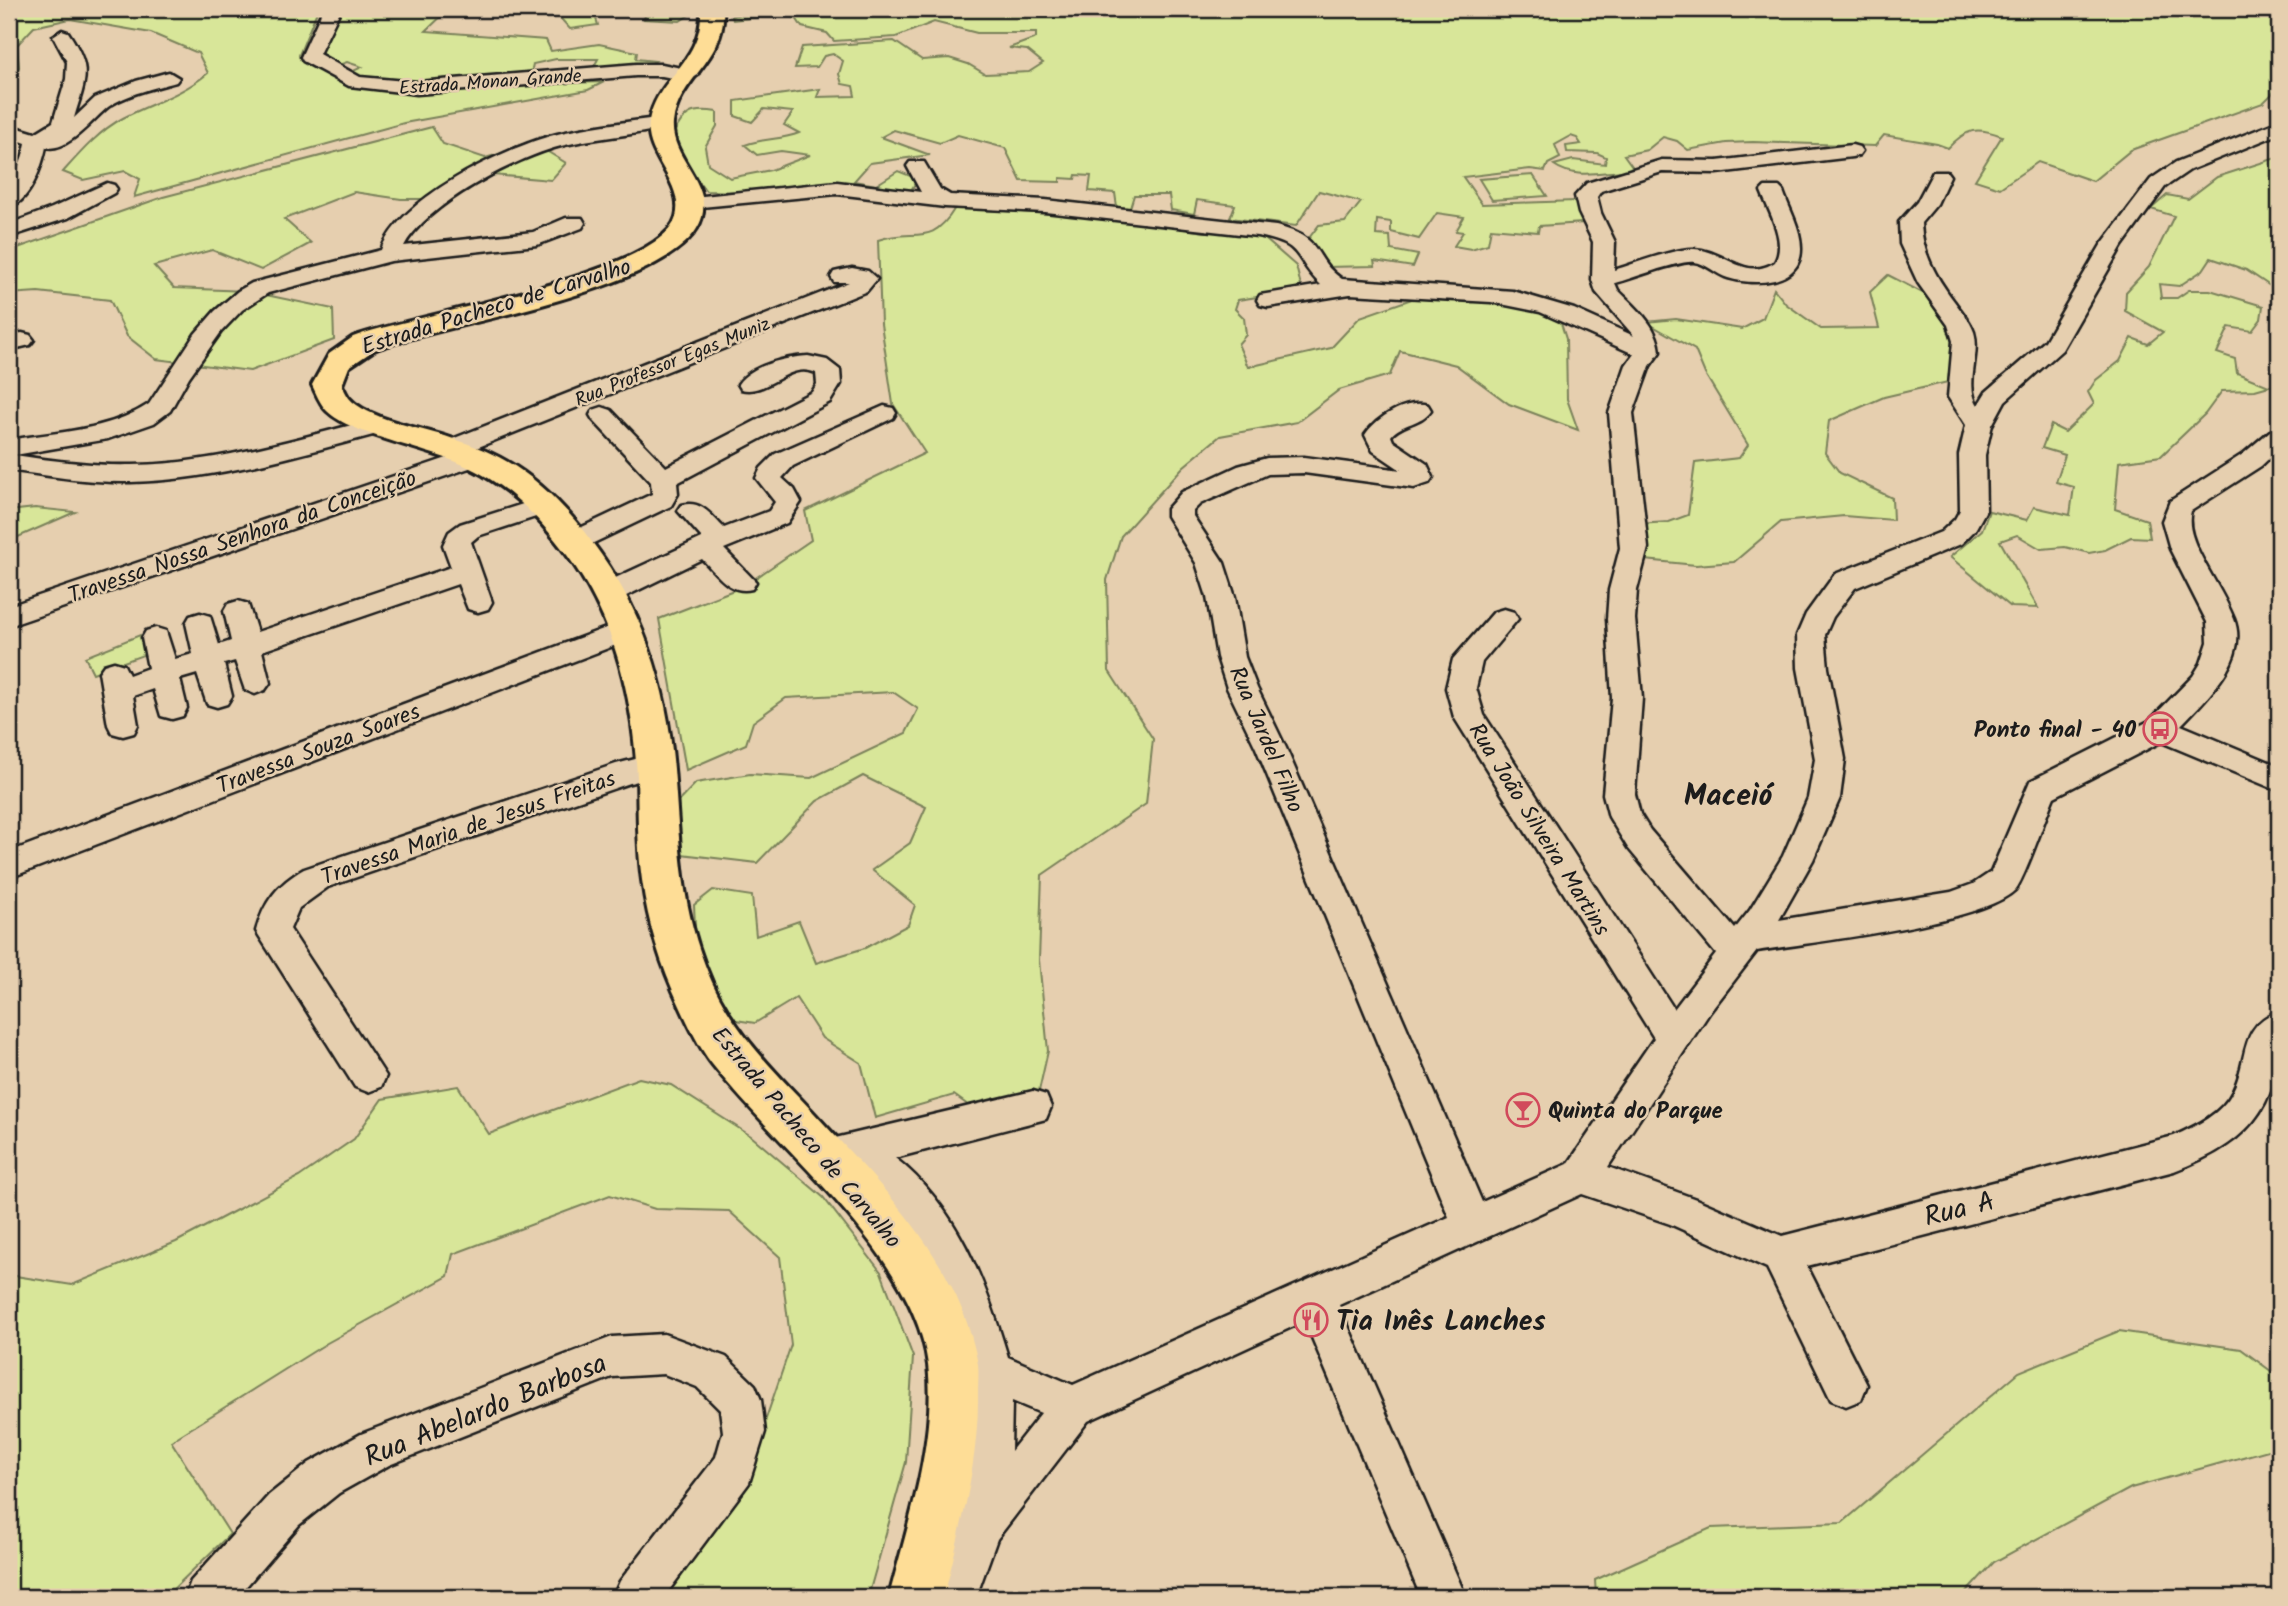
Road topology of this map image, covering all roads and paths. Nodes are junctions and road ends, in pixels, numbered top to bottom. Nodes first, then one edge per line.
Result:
1 (332, 9) edge
2 (712, 9) edge
3 (62, 36) dead end
4 (688, 75) junction
5 (169, 78) dead end
6 (69, 100) junction
7 (102, 102) junction
8 (661, 123) junction
9 (2279, 127) edge
10 (9, 131) edge
11 (48, 140) junction
12 (1852, 151) dead end
13 (917, 166) dead end
14 (1940, 176) dead end
15 (107, 189) dead end
16 (1772, 191) dead end
17 (9, 201) edge
18 (945, 201) junction
19 (691, 202) junction
20 (574, 223) dead end
21 (9, 231) edge
22 (390, 254) junction
23 (842, 277) dead end
24 (1603, 280) junction
25 (1348, 288) junction
26 (1268, 300) dead end
27 (1648, 352) junction
28 (750, 384) dead end
29 (1419, 410) dead end
30 (884, 413) dead end
31 (601, 415) dead end
32 (1979, 425) junction
33 (379, 426) junction
34 (2279, 436) edge
35 (9, 448) edge
36 (463, 453) junction
37 (2252, 460) junction
38 (9, 462) edge
39 (2279, 471) edge
40 (664, 479) junction
41 (542, 506) junction
42 (691, 511) dead end
43 (573, 542) junction
44 (713, 543) junction
45 (467, 571) junction
46 (742, 582) dead end
47 (608, 593) junction
48 (478, 602) dead end
49 (238, 611) dead end
50 (9, 616) edge
51 (1504, 619) dead end
52 (200, 623) dead end
53 (627, 630) junction
54 (156, 638) dead end
55 (247, 646) junction
56 (208, 660) junction
57 (163, 675) junction
58 (255, 682) dead end
59 (217, 696) dead end
60 (172, 708) dead end
61 (123, 725) dead end
62 (2160, 729) junction
63 (655, 766) junction
64 (2279, 779) edge
65 (9, 864) edge
66 (1741, 946) junction
67 (2279, 1026) edge
68 (1673, 1038) junction
69 (368, 1076) dead end
70 (1033, 1107) dead end
71 (840, 1151) junction
72 (1581, 1176) junction
73 (1474, 1227) junction
74 (1781, 1255) junction
75 (1315, 1296) junction
76 (992, 1371) junction
77 (1846, 1385) dead end
78 (1073, 1406) junction
79 (980, 1526) junction
80 (207, 1597) edge
81 (636, 1597) edge
82 (917, 1597) edge
83 (954, 1597) edge
84 (1444, 1597) edge

1 - 4 street, Estrada Monan Grande
2 - 4 main road
3 - 6 street
4 - 8 main road
5 - 7 street
6 - 7 street
6 - 11 street
7 - 11 street
8 - 19 main road
8 - 22 street
9 - 32 street
10 - 11 street
11 - 17 street
12 - 24 street
13 - 18 street
14 - 32 street
15 - 21 street
16 - 24 street
18 - 19 street
18 - 25 street
19 - 33 main road, Estrada Pacheco de Carvalho
20 - 22 street
22 - 35 street
23 - 36 street, Rua Professor Egas Muniz
24 - 27 street
25 - 26 street
25 - 27 street
27 - 66 street
28 - 40 street
29 - 73 street, Rua Jardel Filho
30 - 44 street
31 - 40 street
32 - 66 street
33 - 36 main road, Estrada Pacheco de Carvalho
33 - 38 street
34 - 37 street
36 - 41 main road, Estrada Pacheco de Carvalho
36 - 50 street, Travessa Nossa Senhora da Conceição
37 - 39 street
37 - 62 street
40 - 43 street
41 - 43 main road, Estrada Pacheco de Carvalho
41 - 45 street
42 - 44 street
43 - 47 main road, Estrada Pacheco de Carvalho
44 - 46 street
44 - 47 street
45 - 48 street
45 - 55 street
47 - 53 main road, Estrada Pacheco de Carvalho
49 - 55 street
51 - 68 street, Rua João Silveira Martins
52 - 56 street
53 - 63 main road, Estrada Pacheco de Carvalho
53 - 65 street, Travessa Souza Soares
54 - 57 street
55 - 56 street
55 - 58 street
56 - 57 street
56 - 59 street
57 - 60 street
57 - 61 street
62 - 64 street
62 - 66 street
63 - 69 street, Travessa Maria de Jesus Freitas
63 - 71 main road, Estrada Pacheco de Carvalho
66 - 68 street
67 - 74 street, Rua A
68 - 72 street
70 - 71 street
71 - 76 street
71 - 82 main road, Estrada Pacheco de Carvalho
72 - 73 street
72 - 74 street
73 - 75 street
74 - 77 street
75 - 78 street
75 - 84 street
76 - 78 street
76 - 79 street
78 - 79 street
79 - 83 street
80 - 81 street, Rua Abelardo Barbosa

